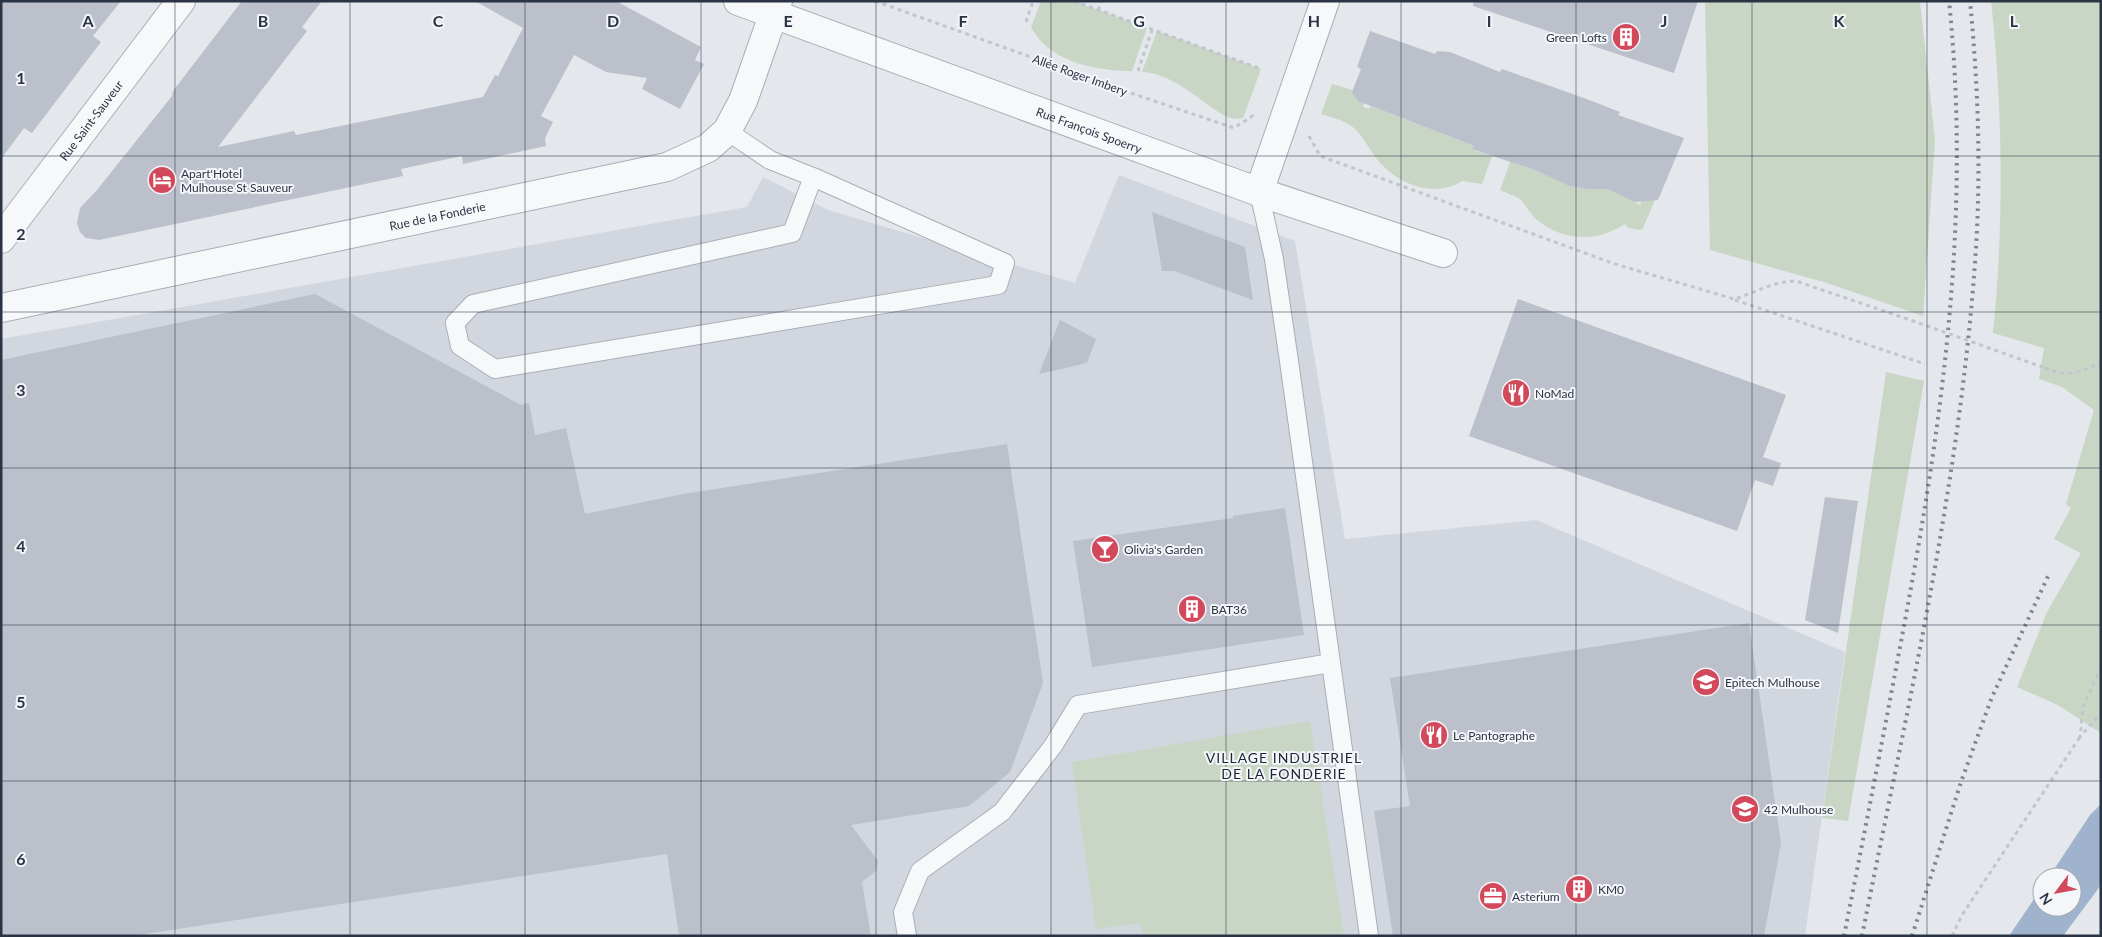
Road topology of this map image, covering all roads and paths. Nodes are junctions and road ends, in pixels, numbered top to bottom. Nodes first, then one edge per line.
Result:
1 (181, 1) edge
2 (738, 1) edge
3 (875, 1) edge
4 (1033, 1) edge
5 (1074, 1) edge
6 (1102, 1) edge
7 (1325, 1) edge
8 (776, 8) edge
9 (1098, 10) junction
10 (1026, 22) dead end
11 (1152, 30) junction
12 (1261, 69) dead end
13 (1138, 71) dead end
14 (1282, 124) junction
15 (728, 131) junction
16 (813, 177) junction
17 (1259, 192) junction
18 (1, 240) edge
19 (1443, 253) dead end
20 (1734, 299) junction
21 (1, 308) edge
22 (2101, 362) edge
23 (1925, 364) dead end
24 (1331, 663) junction
25 (2101, 667) edge
26 (2101, 713) edge
27 (2080, 737) junction
28 (907, 936) edge
29 (1369, 936) edge
30 (1952, 936) edge

1 - 18 street, Rue Saint-Sauveur
2 - 8 street, Rue François Spoerry
3 - 14 path, Allée Roger Imbery
4 - 10 path
5 - 9 path
6 - 9 path
7 - 14 street
8 - 15 street, Rue de la Fonderie
8 - 17 street, Rue François Spoerry
9 - 11 path
11 - 12 path
11 - 13 path
14 - 17 street
14 - 20 path
15 - 16 lane
15 - 21 street, Rue de la Fonderie
16 - 16 lane
17 - 19 street, Rue François Spoerry
17 - 24 lane
20 - 22 path, bridge
20 - 23 path
24 - 28 lane
24 - 29 lane
25 - 27 path
26 - 27 path
27 - 30 path

